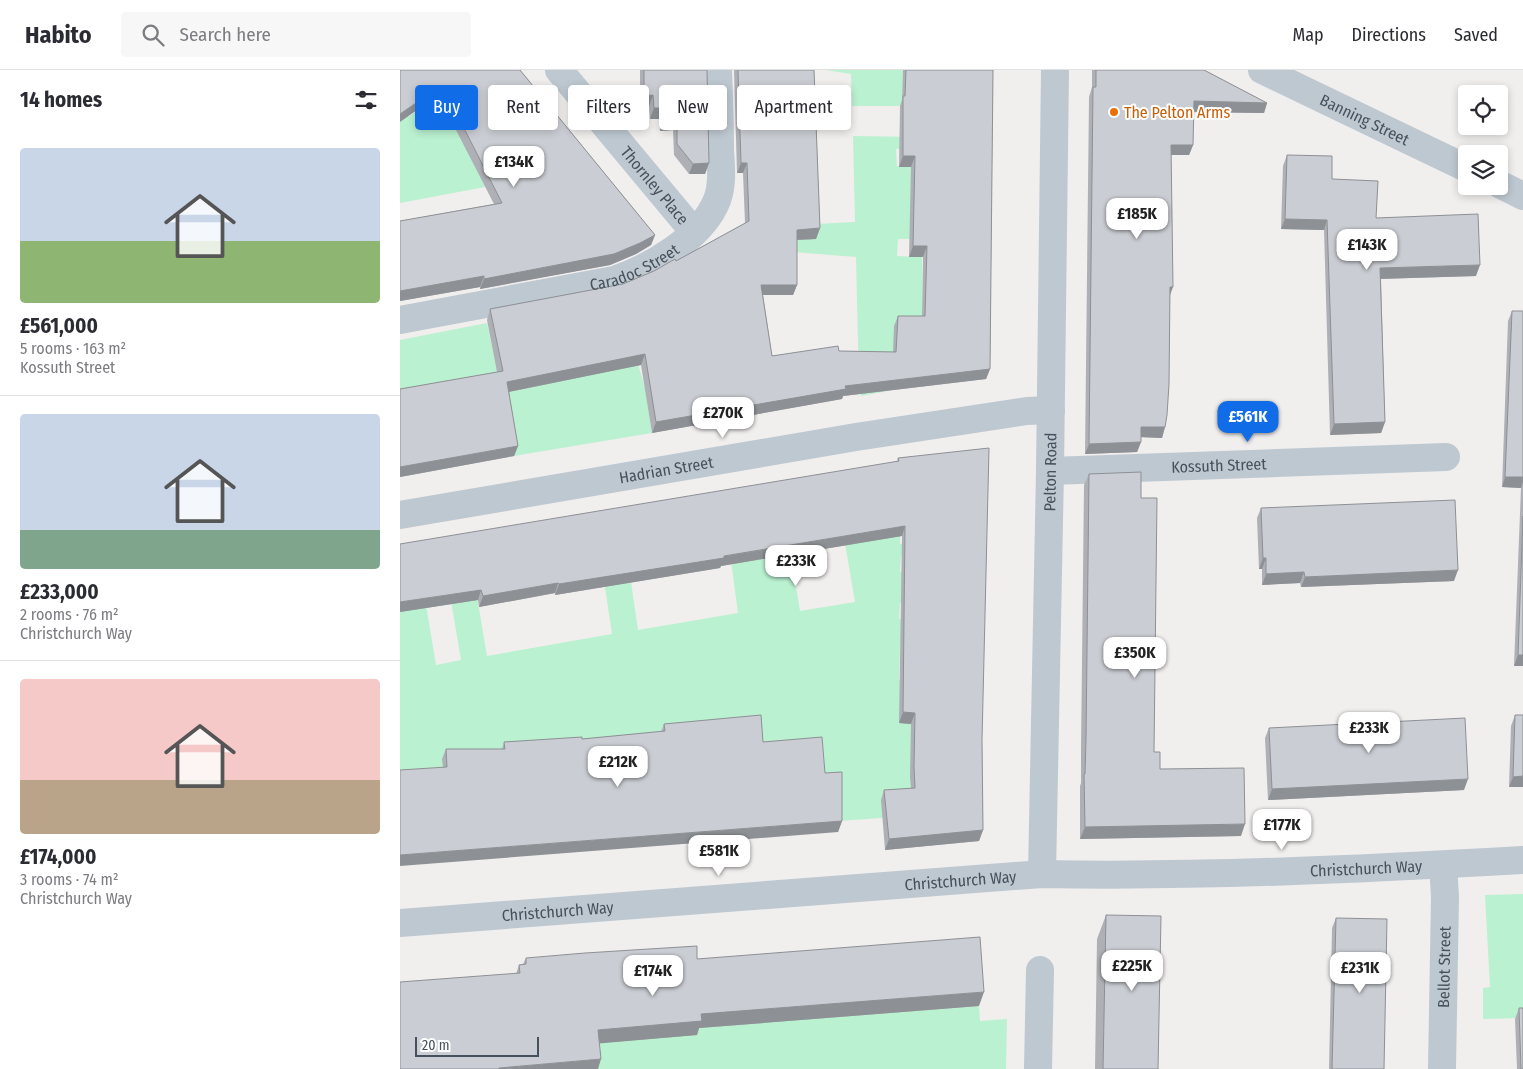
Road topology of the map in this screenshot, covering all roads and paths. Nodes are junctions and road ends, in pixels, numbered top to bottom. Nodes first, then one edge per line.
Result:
1 (558, 70) edge
2 (718, 70) edge
3 (1055, 70) edge
4 (1262, 70) edge
5 (1458, 164) edge
6 (1508, 188) edge
7 (1523, 196) edge
8 (694, 232) junction
9 (400, 320) edge
10 (1051, 410) junction
11 (1446, 457) dead end
12 (1050, 472) junction
13 (400, 515) edge
14 (1523, 860) edge
15 (1443, 865) junction
16 (1042, 874) junction
17 (400, 923) edge
18 (1040, 970) dead end
19 (1038, 1069) edge
20 (1442, 1069) edge

1 - 8 street, Thornley Place
2 - 8 street, Caradoc Street
3 - 10 street, Pelton Road
4 - 5 street, Banning Street
6 - 7 street
8 - 9 street, Caradoc Street
10 - 12 street, Pelton Road
10 - 13 street, Hadrian Street
11 - 12 street, Kossuth Street
12 - 16 street, Pelton Road
14 - 15 street, Christchurch Way
15 - 16 street, Christchurch Way
15 - 20 street, Bellot Street
16 - 17 street, Christchurch Way
18 - 19 street

